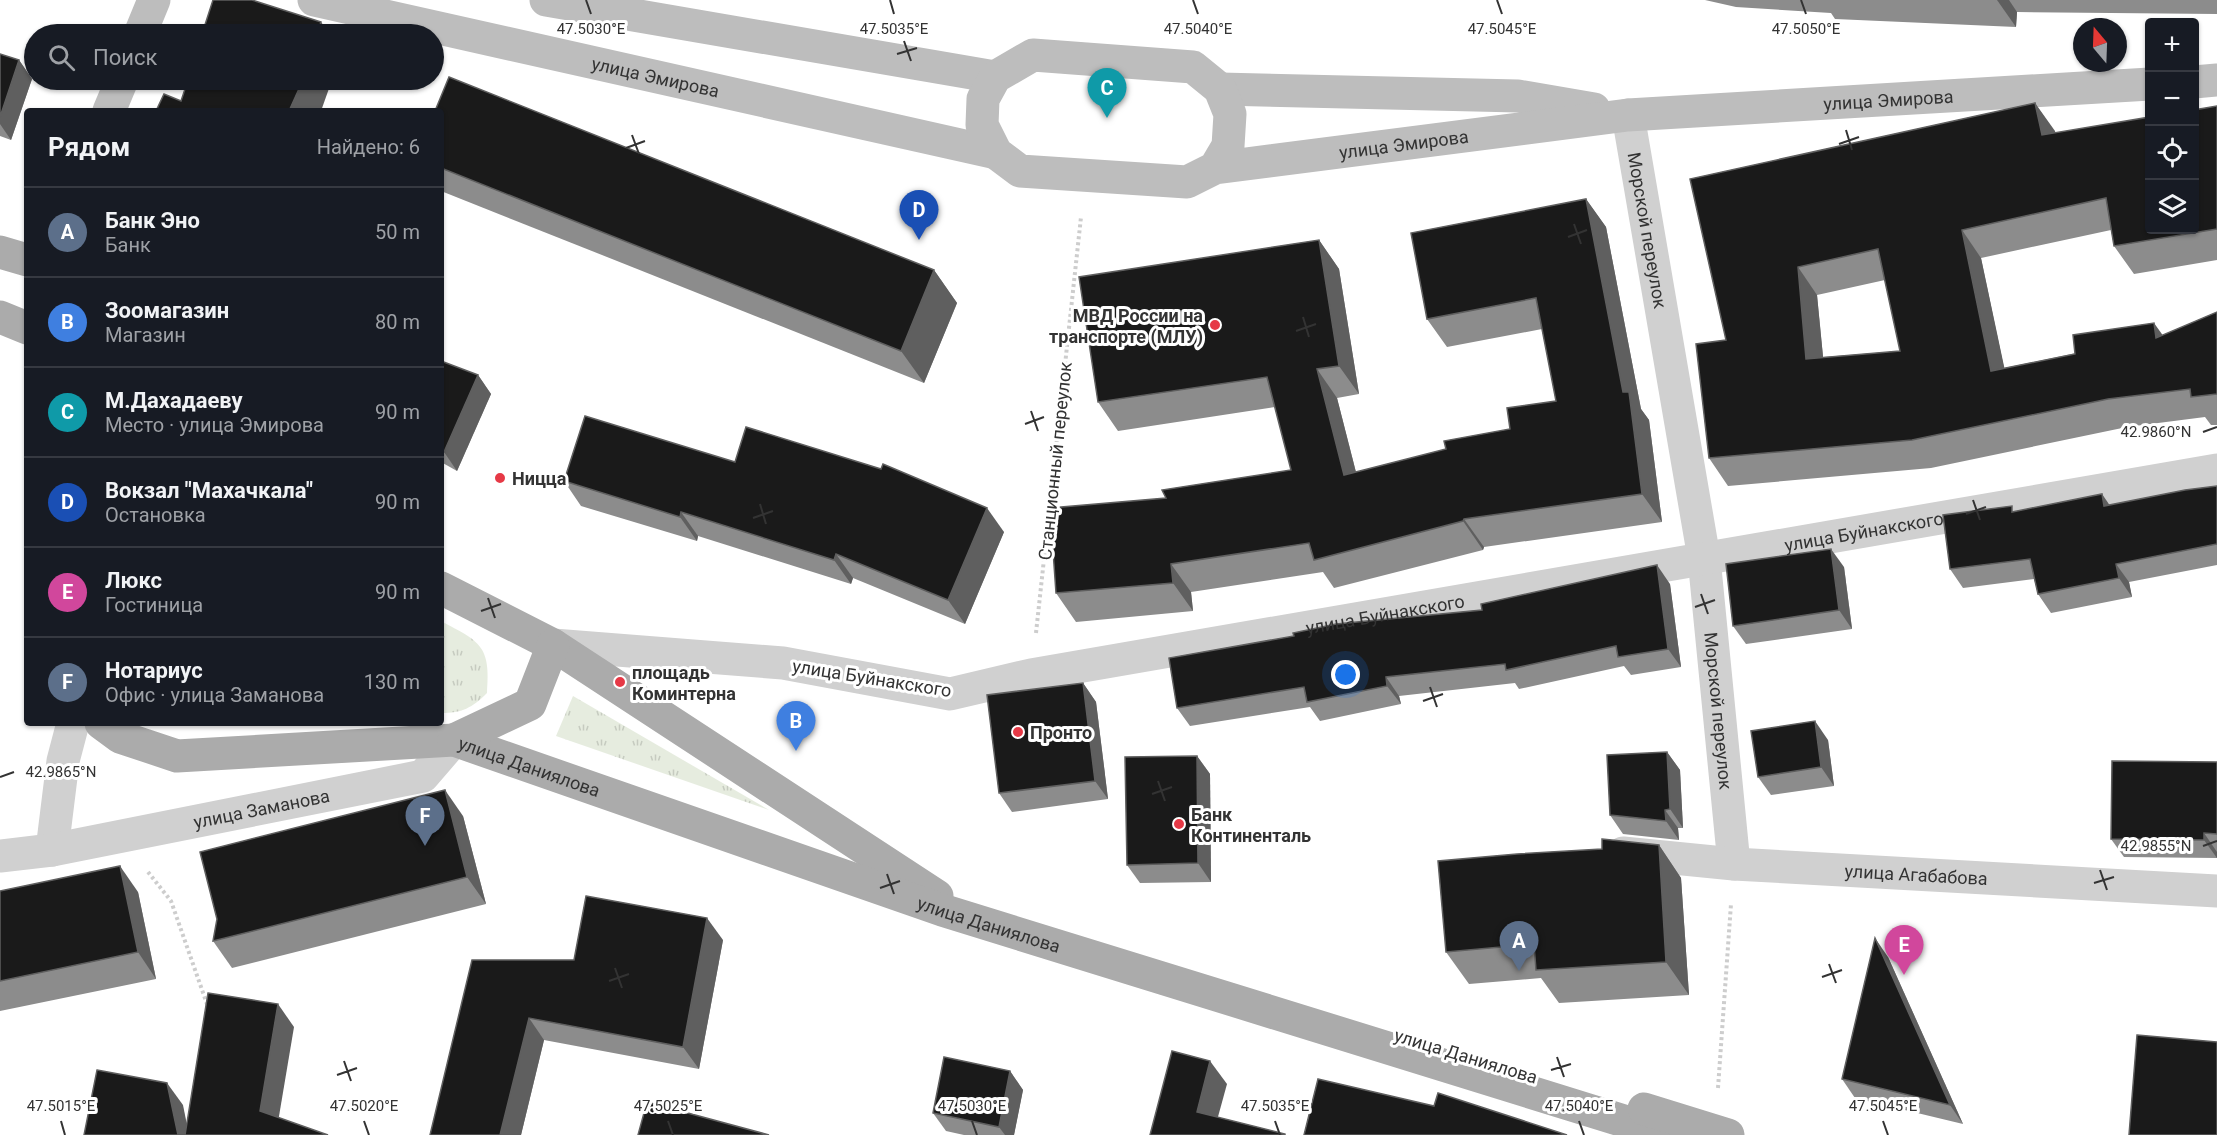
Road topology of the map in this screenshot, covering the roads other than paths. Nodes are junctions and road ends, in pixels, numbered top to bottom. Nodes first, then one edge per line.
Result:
1 (154, 0) edge
2 (314, 0) edge
3 (546, 0) edge
4 (144, 24) edge
5 (421, 24) edge
6 (444, 29) edge
7 (995, 77) junction
8 (2217, 80) edge
9 (2199, 82) edge
10 (2145, 84) edge
11 (1220, 89) junction
12 (118, 90) edge
13 (110, 108) edge
14 (1628, 115) junction
15 (996, 153) junction
16 (1215, 168) junction
17 (0, 252) edge
18 (24, 259) edge
19 (0, 317) edge
20 (24, 327) edge
21 (2217, 470) edge
22 (1704, 558) junction
23 (444, 590) edge
24 (553, 645) junction
25 (72, 726) edge
26 (105, 726) edge
27 (454, 740) junction
28 (52, 850) junction
29 (1614, 852) edge
30 (0, 856) edge
31 (1734, 864) junction
32 (2217, 891) edge
33 (1722, 1133) edge
34 (1669, 1135) edge

1 - 4 street
2 - 5 street, улица Эмирова
3 - 7 street
6 - 15 street, улица Эмирова
7 - 11 street
7 - 15 street, улица Эмирова
8 - 9 street
10 - 14 street, улица Эмирова
11 - 14 street, улица Эмирова
11 - 16 street
12 - 13 street
14 - 16 street, улица Эмирова
14 - 22 street, Морской переулок
15 - 16 street, улица Эмирова
17 - 18 main road
19 - 20 main road
21 - 22 street, улица Буйнакского
22 - 24 street, улица Буйнакского
22 - 31 street, Морской переулок
23 - 24 main road, улица Даниялова
24 - 27 main road
24 - 33 main road, улица Даниялова
25 - 28 street
26 - 27 main road, улица Даниялова
27 - 28 street, улица Заманова
27 - 34 main road, улица Даниялова
28 - 30 street, улица Заманова
29 - 31 street, улица Агабабова
31 - 32 street, улица Агабабова

